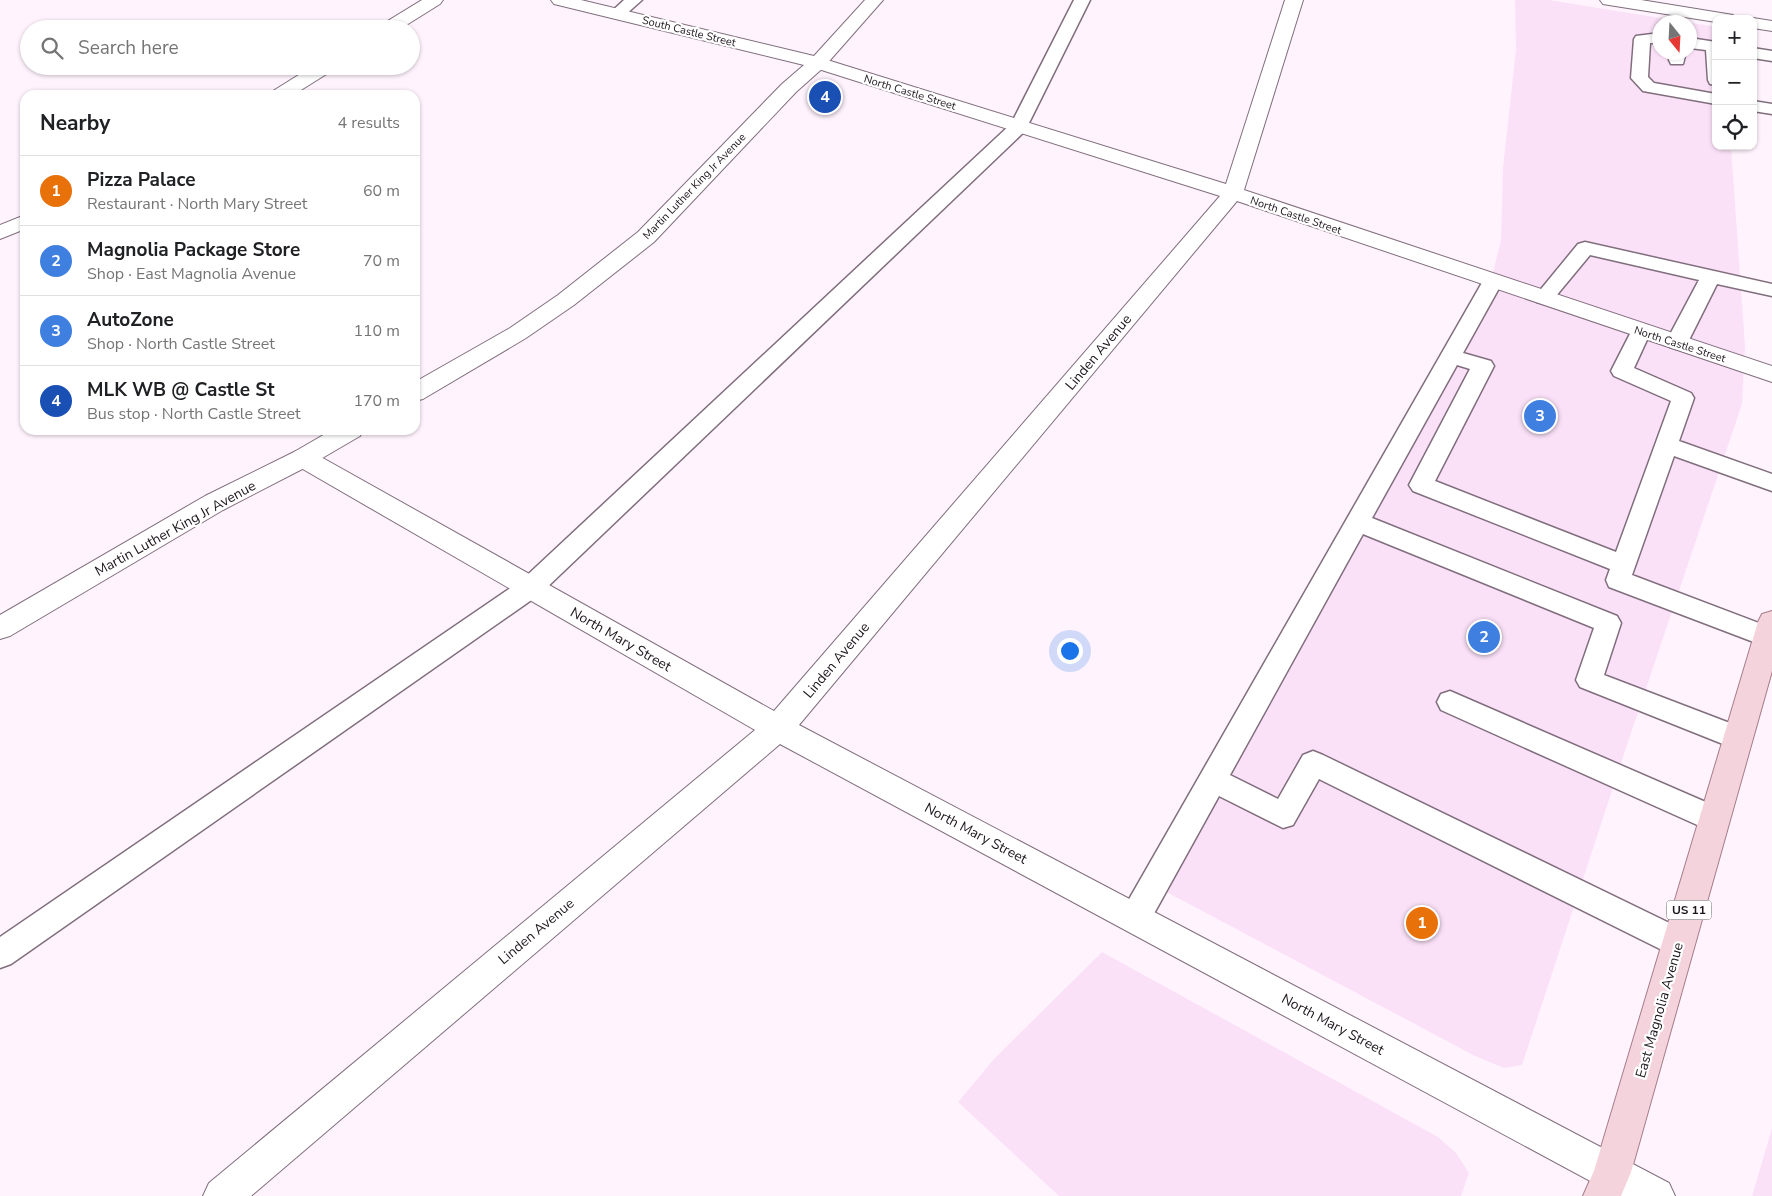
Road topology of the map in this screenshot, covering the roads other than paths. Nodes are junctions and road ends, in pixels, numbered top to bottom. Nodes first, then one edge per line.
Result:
1 (434, 0) edge
2 (560, 0) edge
3 (634, 0) edge
4 (874, 0) edge
5 (1082, 0) edge
6 (1294, 0) edge
7 (1609, 0) edge
8 (618, 13) junction
9 (1712, 17) edge
10 (402, 20) edge
11 (1757, 24) edge
12 (1772, 26) edge
13 (1652, 38) edge
14 (1697, 44) edge
15 (1712, 47) edge
16 (1757, 54) edge
17 (1772, 56) edge
18 (1677, 62) edge
19 (818, 63) junction
20 (312, 75) edge
21 (288, 90) edge
22 (1677, 92) junction
23 (1712, 98) edge
24 (1757, 107) edge
25 (1772, 110) edge
26 (1019, 127) junction
27 (1233, 194) junction
28 (20, 223) edge
29 (0, 233) edge
30 (1711, 276) junction
31 (1493, 281) junction
32 (1772, 290) edge
33 (1544, 298) junction
34 (1641, 331) junction
35 (1676, 342) junction
36 (1451, 356) junction
37 (1772, 374) edge
38 (420, 390) edge
39 (342, 435) edge
40 (1666, 444) junction
41 (303, 458) junction
42 (1772, 483) edge
43 (1358, 522) junction
44 (1624, 565) junction
45 (531, 587) junction
46 (0, 628) edge
47 (1770, 629) edge
48 (1450, 702) dead end
49 (778, 728) junction
50 (1738, 738) junction
51 (1213, 780) junction
52 (1714, 819) junction
53 (1135, 918) junction
54 (1679, 943) junction
55 (0, 954) edge
56 (1607, 1184) edge
57 (222, 1196) edge
58 (1656, 1196) edge

1 - 10 street
2 - 8 street, South Castle Street
3 - 8 lane
4 - 19 street, Martin Luther King Jr Avenue
5 - 26 lane
6 - 27 street, Linden Avenue
7 - 9 street
8 - 19 street, South Castle Street
11 - 12 street
13 - 22 lane
14 - 15 lane
16 - 17 lane
18 - 22 lane
19 - 26 street, North Castle Street
19 - 38 street, Martin Luther King Jr Avenue
20 - 21 street
22 - 23 lane
24 - 25 lane
26 - 27 street, North Castle Street
26 - 45 lane
27 - 31 street, North Castle Street
27 - 49 street, Linden Avenue
28 - 29 street
30 - 32 lane
30 - 33 lane
30 - 35 lane
31 - 33 street, North Castle Street
31 - 36 lane
33 - 34 street, North Castle Street
34 - 35 street, North Castle Street
34 - 40 lane
35 - 37 street, North Castle Street
36 - 43 lane
36 - 44 lane
39 - 41 street, Martin Luther King Jr Avenue
40 - 42 lane
40 - 44 lane
41 - 45 street, North Mary Street
41 - 46 street, Martin Luther King Jr Avenue
43 - 50 lane
43 - 51 lane
44 - 47 lane
45 - 49 street, North Mary Street
45 - 55 lane
47 - 50 main road, East Magnolia Avenue / US 11
48 - 52 lane
49 - 53 street, North Mary Street
49 - 57 street, Linden Avenue
50 - 52 main road, East Magnolia Avenue / US 11
51 - 53 lane
51 - 54 lane
52 - 54 main road, East Magnolia Avenue / US 11
53 - 56 street, North Mary Street
54 - 56 main road, East Magnolia Avenue / US 11
56 - 58 street, North Mary Street

